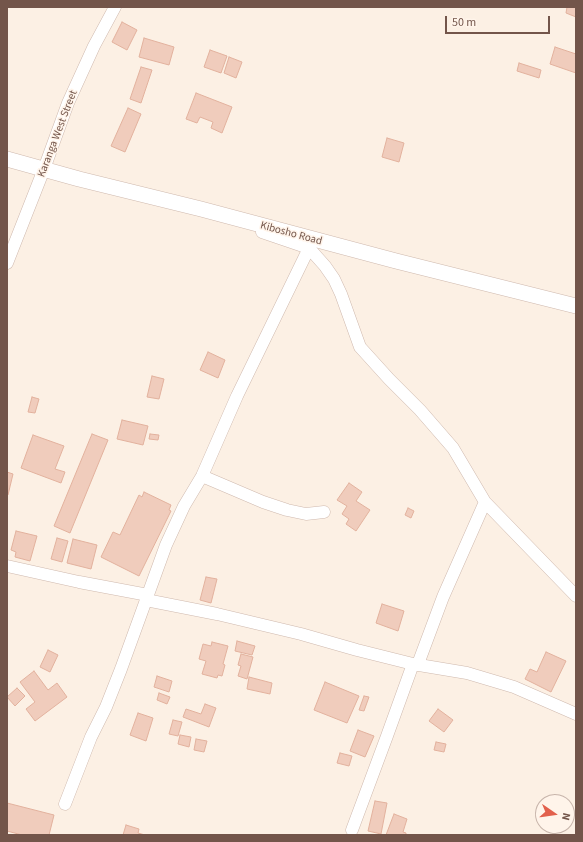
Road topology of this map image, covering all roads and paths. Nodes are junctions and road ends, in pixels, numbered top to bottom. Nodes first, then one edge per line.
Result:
1 (114, 7) edge
2 (7, 159) edge
3 (44, 170) junction
4 (201, 209) junction
5 (309, 248) junction
6 (7, 263) edge
7 (576, 306) edge
8 (202, 476) junction
9 (485, 502) junction
10 (324, 512) dead end
11 (7, 566) edge
12 (576, 596) edge
13 (147, 597) junction
14 (416, 664) junction
15 (576, 714) edge
16 (65, 804) dead end
17 (352, 830) dead end

1 - 3 street, Karanga West Street
2 - 3 street, Kibosho Road
3 - 4 street, Kibosho Road
3 - 6 street, Karanga West Street
4 - 5 street
4 - 7 street, Kibosho Road
5 - 8 street
5 - 9 street
8 - 10 street
8 - 13 street
9 - 12 street
9 - 14 street
11 - 13 street
13 - 14 street
13 - 16 street
14 - 15 street
14 - 17 street

